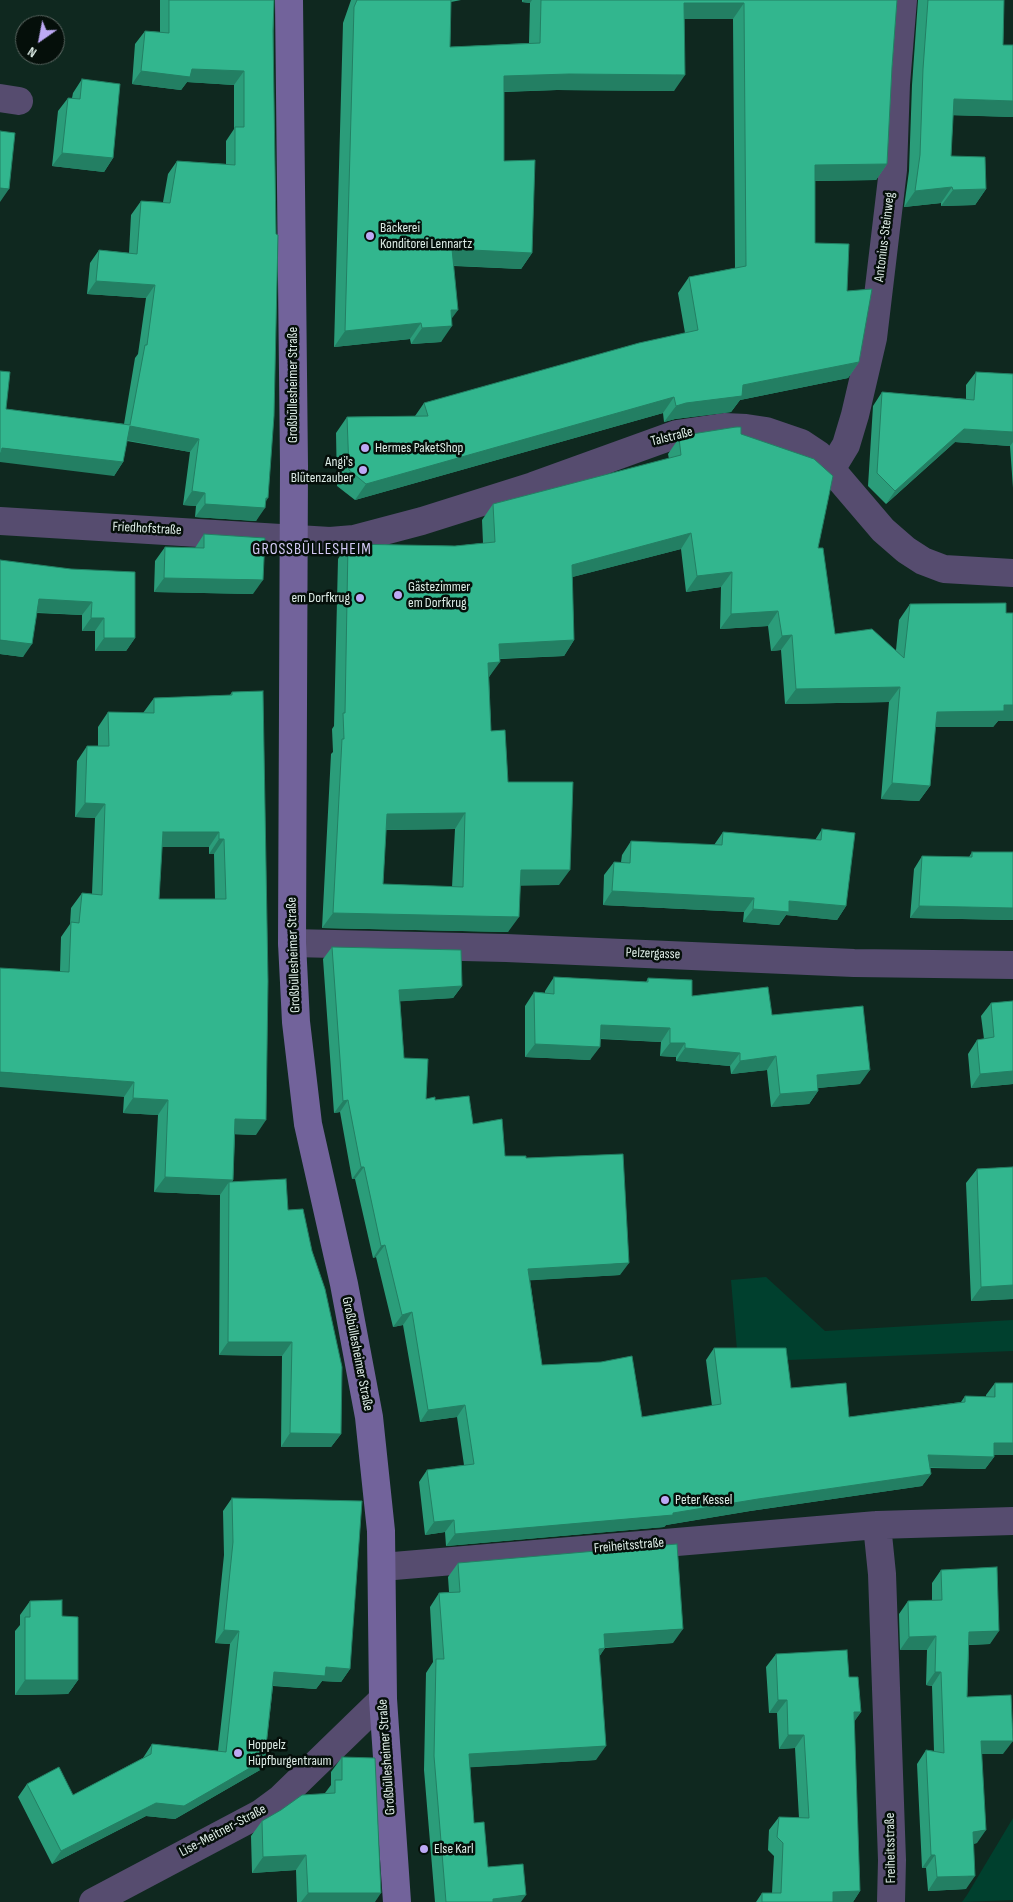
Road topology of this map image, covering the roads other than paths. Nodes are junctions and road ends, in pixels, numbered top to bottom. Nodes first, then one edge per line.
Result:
1 (289, 0) edge
2 (903, 0) edge
3 (832, 468) junction
4 (0, 521) edge
5 (293, 539) junction
6 (1013, 573) edge
7 (292, 943) junction
8 (1013, 965) edge
9 (1013, 1521) edge
10 (877, 1524) junction
11 (382, 1568) junction
12 (383, 1699) junction
13 (93, 1902) edge
14 (397, 1902) edge
15 (892, 1902) edge

1 - 5 street, Großbüllesheimer Straße
2 - 3 street, Antonius-Steinweg
3 - 5 street, Talstraße
3 - 6 street, Talstraße
4 - 5 street, Friedhofstraße
5 - 7 street, Großbüllesheimer Straße
7 - 8 street, Pelzergasse
7 - 11 street, Großbüllesheimer Straße
9 - 10 street, Freiheitsstraße
10 - 11 street, Freiheitsstraße
10 - 15 street, Freiheitsstraße
11 - 12 street, Großbüllesheimer Straße
12 - 13 street, Lise-Meitner-Straße
12 - 14 street, Großbüllesheimer Straße

